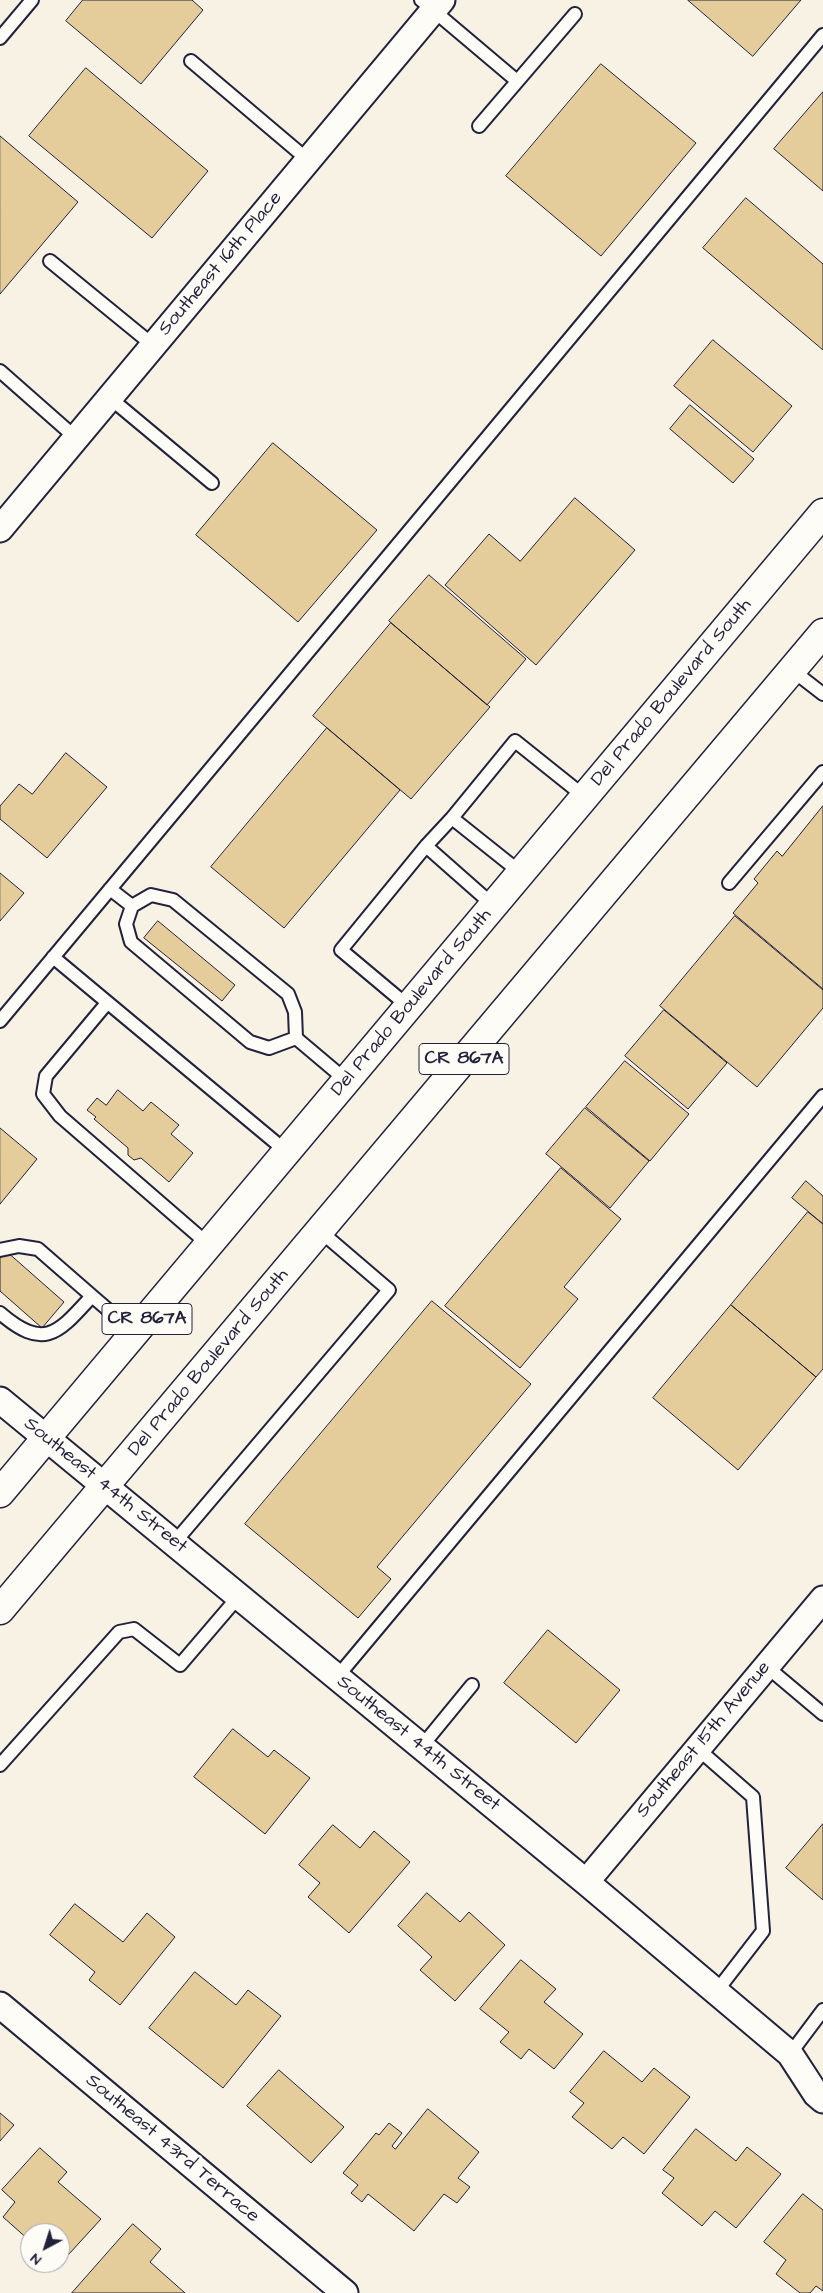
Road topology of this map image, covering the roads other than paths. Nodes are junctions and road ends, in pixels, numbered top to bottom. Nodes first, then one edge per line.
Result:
1 (32, 0) edge
2 (432, 3) edge
3 (575, 14) dead end
4 (823, 35) edge
5 (0, 38) edge
6 (191, 61) dead end
7 (517, 81) junction
8 (479, 126) dead end
9 (308, 160) junction
10 (50, 261) dead end
11 (154, 346) junction
12 (0, 371) edge
13 (110, 398) junction
14 (76, 438) junction
15 (212, 483) dead end
16 (823, 513) edge
17 (0, 529) edge
18 (823, 633) edge
19 (792, 670) junction
20 (823, 694) edge
21 (823, 772) edge
22 (584, 797) junction
23 (452, 818) junction
24 (426, 846) junction
25 (521, 873) junction
26 (729, 883) dead end
27 (110, 889) junction
28 (132, 906) junction
29 (494, 906) junction
30 (53, 957) junction
31 (107, 1002) junction
32 (409, 1007) junction
33 (0, 1021) edge
34 (296, 1038) junction
35 (347, 1081) junction
36 (823, 1096) edge
37 (287, 1152) junction
38 (320, 1231) junction
39 (209, 1245) junction
40 (0, 1250) edge
41 (92, 1296) junction
42 (0, 1313) edge
43 (135, 1333) junction
44 (0, 1400) edge
45 (47, 1439) junction
46 (105, 1486) junction
47 (0, 1493) edge
48 (174, 1543) junction
49 (239, 1596) junction
50 (823, 1599) edge
51 (0, 1610) edge
52 (766, 1666) junction
53 (337, 1676) junction
54 (472, 1685) dead end
55 (823, 1714) edge
56 (422, 1746) junction
57 (698, 1749) junction
58 (0, 1765) edge
59 (586, 1882) junction
60 (716, 1992) junction
61 (0, 2005) edge
62 (823, 2010) edge
63 (790, 2054) junction
64 (823, 2100) edge
65 (345, 2293) edge

1 - 5 lane
2 - 7 lane
2 - 9 street, Southeast 16th Place
3 - 7 lane
4 - 27 lane
6 - 9 lane
7 - 8 lane
9 - 11 street, Southeast 16th Place
10 - 11 lane
11 - 13 street, Southeast 16th Place
12 - 14 lane
13 - 14 street, Southeast 16th Place
13 - 15 lane
14 - 17 street, Southeast 16th Place
16 - 22 main road, Del Prado Boulevard South / CR 867A
18 - 19 main road, Del Prado Boulevard South / CR 867A
19 - 20 lane
19 - 38 main road, Del Prado Boulevard South / CR 867A
21 - 26 lane
22 - 23 lane
22 - 25 main road, Del Prado Boulevard South / CR 867A
23 - 24 lane
23 - 25 lane
24 - 29 lane
24 - 32 lane
25 - 29 main road, Del Prado Boulevard South / CR 867A
27 - 28 lane
27 - 30 lane
28 - 34 lane
28 - 34 lane
29 - 32 main road, Del Prado Boulevard South / CR 867A
30 - 31 lane
30 - 33 lane
31 - 37 lane
31 - 39 lane
32 - 35 main road, Del Prado Boulevard South / CR 867A
34 - 35 lane
35 - 37 main road, Del Prado Boulevard South / CR 867A
36 - 53 lane
37 - 39 main road, Del Prado Boulevard South / CR 867A
38 - 46 main road, Del Prado Boulevard South / CR 867A
38 - 48 lane
39 - 43 main road, Del Prado Boulevard South / CR 867A
40 - 41 lane
41 - 42 lane
41 - 43 lane
43 - 45 main road, Del Prado Boulevard South / CR 867A
44 - 45 street, Southeast 44th Street
45 - 46 street, Southeast 44th Street
45 - 47 main road, Del Prado Boulevard South / CR 867A
46 - 48 street, Southeast 44th Street
46 - 51 main road, Del Prado Boulevard South / CR 867A
48 - 49 street, Southeast 44th Street
49 - 53 street, Southeast 44th Street
49 - 58 lane
50 - 52 street, Southeast 15th Avenue
52 - 55 lane
52 - 57 street, Southeast 15th Avenue
53 - 56 street, Southeast 44th Street
54 - 56 lane
56 - 59 street, Southeast 44th Street
57 - 59 street, Southeast 15th Avenue
57 - 60 lane
59 - 60 street, Southeast 44th Street
60 - 63 street, Southeast 44th Street
61 - 65 street, Southeast 43rd Terrace
62 - 63 lane
63 - 64 street, Southeast 44th Street

